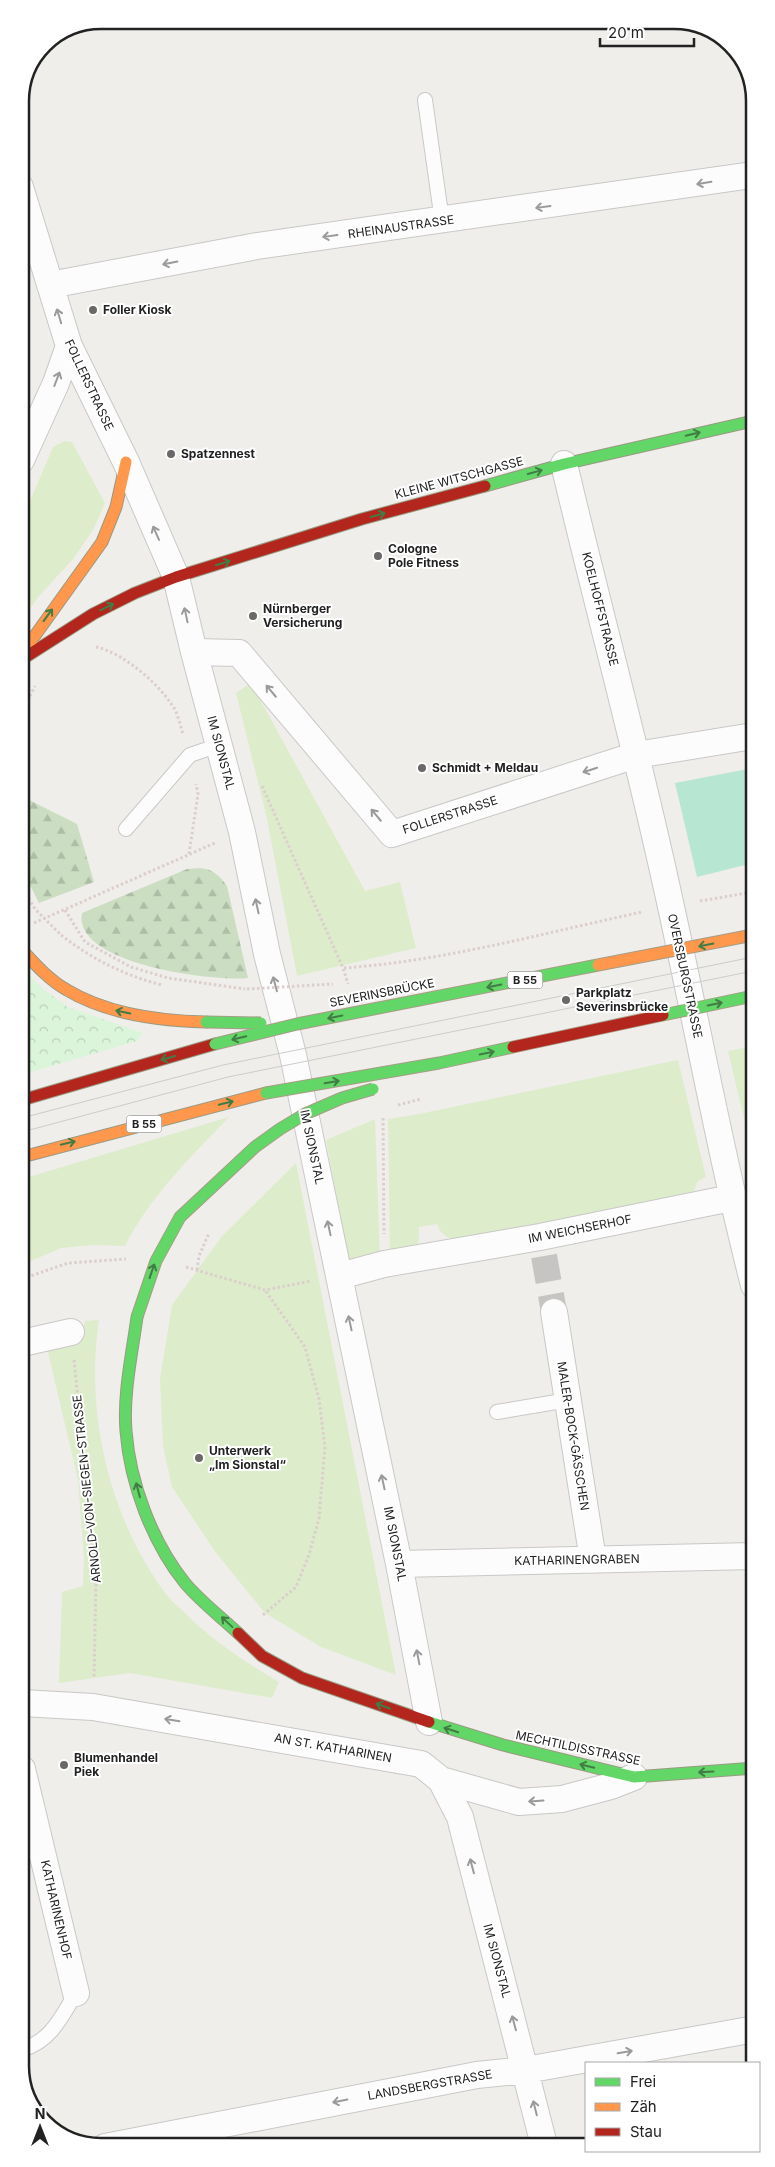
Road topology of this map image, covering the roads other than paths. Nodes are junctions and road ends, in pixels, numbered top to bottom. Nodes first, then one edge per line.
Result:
1 (426, 100) dead end
2 (746, 176) edge
3 (29, 216) edge
4 (442, 221) junction
5 (50, 285) junction
6 (69, 346) junction
7 (746, 423) edge
8 (29, 430) edge
9 (126, 462) junction
10 (564, 464) junction
11 (176, 577) junction
12 (29, 644) edge
13 (194, 652) junction
14 (29, 655) edge
15 (746, 737) edge
16 (219, 746) junction
17 (636, 755) junction
18 (126, 829) dead end
19 (746, 936) edge
20 (29, 958) edge
21 (746, 998) edge
22 (297, 1024) junction
23 (439, 1063) junction
24 (29, 1098) edge
25 (29, 1155) edge
26 (731, 1198) junction
27 (746, 1255) edge
28 (340, 1276) junction
29 (554, 1312) tunnel mouth
30 (71, 1332) road end
31 (29, 1341) edge
32 (568, 1400) junction
33 (497, 1412) dead end
34 (746, 1556) edge
35 (593, 1560) junction
36 (399, 1564) junction
37 (29, 1703) edge
38 (429, 1722) junction
39 (746, 1769) edge
40 (634, 1777) junction
41 (441, 1780) junction
42 (29, 1798) edge
43 (76, 1993) joint
44 (746, 2031) edge
45 (29, 2047) edge
46 (526, 2070) junction
47 (151, 2138) edge
48 (542, 2138) edge

1 - 4 lane
2 -> 4 street, RHEINAUSTRASSE
3 - 5 street, FOLLERSTRASSE
4 -> 5 street, RHEINAUSTRASSE
6 -> 5 street, FOLLERSTRASSE
8 -> 6 street
6 - 9 street, FOLLERSTRASSE
10 -> 7 main road, KLEINE WITSCHGASSE
11 -> 9 street, FOLLERSTRASSE
12 -> 9 main road
11 -> 10 main road, KLEINE WITSCHGASSE
10 - 17 street, KOELHOFFSTRASSE
13 -> 11 street, IM SIONSTAL
14 -> 11 main road, KLEINE WITSCHGASSE
13 - 16 street, IM SIONSTAL
17 -> 13 street, FOLLERSTRASSE
15 - 17 street, FOLLERSTRASSE
16 - 18 lane
28 -> 16 street, IM SIONSTAL
17 - 26 street, OVERSBURGSTRASSE
19 -> 22 main road, SEVERINSBRÜCKE / B 55, bridge
22 -> 20 main road, bridge
23 -> 21 main road, B 55, bridge
22 -> 24 main road, SEVERINSBRÜCKE / B 55, bridge
25 -> 23 main road, B 55, bridge
38 -> 23 main road, MECHTILDISSTRASSE, bridge
26 - 27 street
26 - 28 street, IM WEICHSERHOF
36 -> 28 street, IM SIONSTAL
29 - 32 street, MALER-BOCK-GÄSSCHEN
30 - 31 street
32 - 33 lane
32 - 35 street, MALER-BOCK-GÄSSCHEN
34 - 35 street, KATHARINENGRABEN
35 - 36 street, KATHARINENGRABEN
38 -> 36 street, IM SIONSTAL
41 -> 37 street, AN ST. KATHARINEN
40 -> 38 main road, MECHTILDISSTRASSE
39 -> 40 main road, MECHTILDISSTRASSE
40 -> 41 street, AN ST. KATHARINEN
46 -> 41 street, IM SIONSTAL
42 - 43 street, KATHARINENHOF
43 - 45 lane
46 -> 44 street, LANDSBERGSTRASSE
46 -> 47 street, LANDSBERGSTRASSE
48 -> 46 street, IM SIONSTAL

